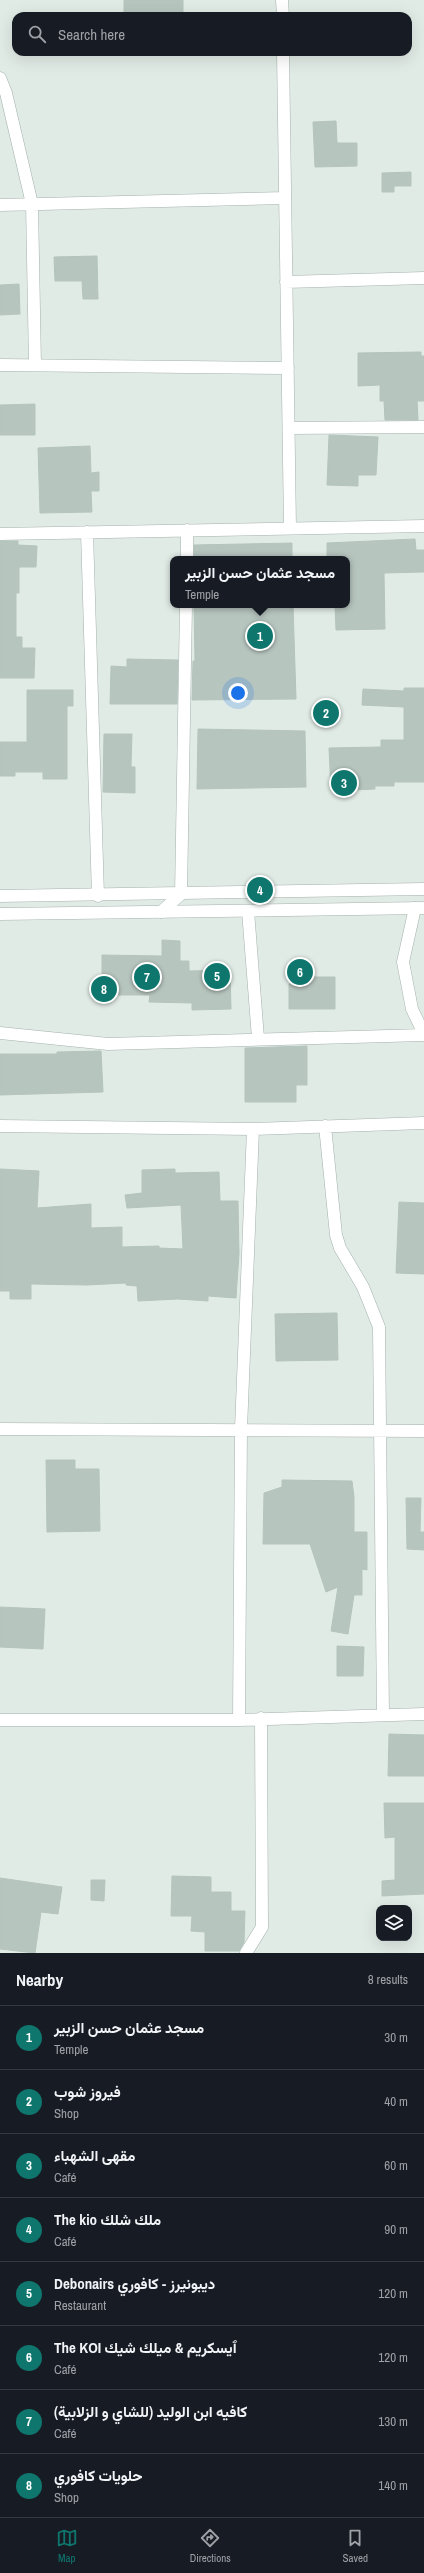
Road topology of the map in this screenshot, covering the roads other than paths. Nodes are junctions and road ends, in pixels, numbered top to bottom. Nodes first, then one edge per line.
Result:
1 (282, 0) edge
2 (282, 12) edge
3 (283, 56) edge
4 (0, 78) edge
5 (285, 198) junction
6 (32, 204) junction
7 (0, 205) edge
8 (424, 278) edge
9 (286, 282) junction
10 (35, 364) junction
11 (0, 365) edge
12 (288, 368) junction
13 (424, 427) edge
14 (289, 428) junction
15 (424, 526) edge
16 (290, 528) junction
17 (188, 530) junction
18 (87, 532) junction
19 (0, 534) edge
20 (187, 556) edge
21 (186, 608) edge
22 (424, 889) edge
23 (181, 894) junction
24 (0, 896) edge
25 (98, 896) junction
26 (419, 908) edge
27 (248, 911) junction
28 (161, 912) junction
29 (0, 914) edge
30 (0, 1033) edge
31 (424, 1034) edge
32 (258, 1038) junction
33 (424, 1123) edge
34 (0, 1126) edge
35 (325, 1126) junction
36 (253, 1129) junction
37 (0, 1429) edge
38 (241, 1430) junction
39 (382, 1430) junction
40 (424, 1431) edge
41 (424, 1714) edge
42 (383, 1715) junction
43 (261, 1718) junction
44 (0, 1720) edge
45 (239, 1720) junction
46 (246, 1953) edge

1 - 2 street
3 - 5 street
4 - 6 street
5 - 6 street
5 - 9 street
6 - 7 street
6 - 10 street
8 - 9 street
9 - 12 street
10 - 11 street
10 - 12 street
12 - 14 street
13 - 14 street
14 - 16 street
15 - 16 street
16 - 17 street
17 - 18 street
17 - 20 street
18 - 19 street
18 - 25 street
21 - 23 street
22 - 23 street
23 - 25 street
23 - 28 street
24 - 25 street
26 - 27 street
26 - 31 street
27 - 28 street
27 - 32 street
28 - 29 street
30 - 32 street
31 - 32 street
33 - 35 street
34 - 36 street
35 - 36 street
35 - 39 street
36 - 38 street
37 - 38 street
38 - 39 street
38 - 45 street
39 - 40 street
39 - 42 street
41 - 42 street
42 - 43 street
43 - 45 street
43 - 46 street
44 - 45 street

